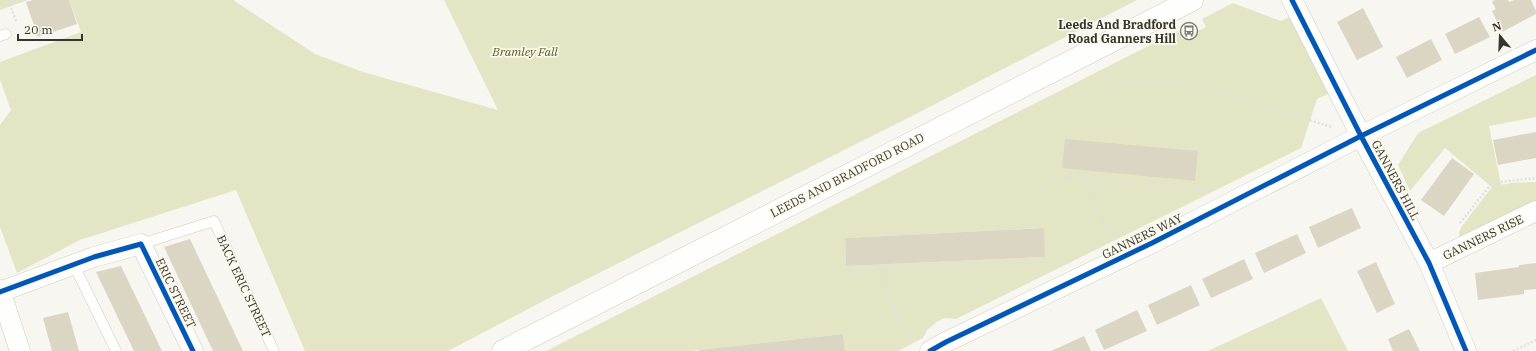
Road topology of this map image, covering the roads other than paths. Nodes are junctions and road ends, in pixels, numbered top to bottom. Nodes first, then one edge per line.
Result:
1 (1192, 0) edge
2 (1292, 0) edge
3 (1536, 50) edge
4 (1361, 136) junction
5 (1536, 211) edge
6 (142, 244) junction
7 (1429, 263) junction
8 (74, 265) junction
9 (0, 291) edge
10 (921, 348) edge
11 (20, 351) edge
12 (116, 351) edge
13 (193, 351) edge
14 (274, 351) edge
15 (503, 351) edge
16 (1466, 351) edge

1 - 15 main road, LEEDS AND BRADFORD ROAD
2 - 4 street, GANNERS HILL
3 - 4 street, GANNERS WAY
4 - 7 street, GANNERS HILL
4 - 10 street, GANNERS WAY
5 - 7 street, GANNERS RISE
6 - 8 street
6 - 13 street, ERIC STREET
6 - 14 lane, BACK ERIC STREET
7 - 16 street, GANNERS HILL
8 - 9 street
8 - 12 lane
9 - 11 street

